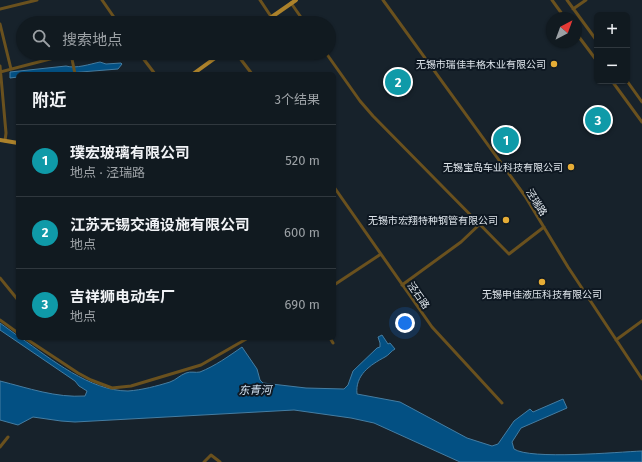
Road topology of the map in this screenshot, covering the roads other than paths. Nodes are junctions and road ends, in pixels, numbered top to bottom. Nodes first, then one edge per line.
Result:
1 (37, 0) edge
2 (102, 0) edge
3 (260, 0) edge
4 (296, 0) edge
5 (383, 0) edge
6 (552, 0) edge
7 (567, 0) edge
8 (586, 0) edge
9 (291, 3) junction
10 (573, 8) junction
11 (0, 9) edge
12 (561, 12) edge
13 (576, 12) edge
14 (270, 14) dead end
15 (113, 16) edge
16 (273, 16) edge
17 (300, 16) edge
18 (582, 20) edge
19 (0, 24) edge
20 (594, 37) edge
21 (582, 40) edge
22 (594, 57) edge
23 (45, 60) edge
24 (73, 60) edge
25 (144, 60) edge
26 (212, 60) edge
27 (241, 60) edge
28 (331, 60) edge
29 (0, 66) edge
30 (11, 69) junction
31 (1, 72) edge
32 (75, 72) edge
33 (153, 72) edge
34 (196, 72) edge
35 (250, 72) edge
36 (614, 84) edge
37 (629, 84) edge
38 (642, 102) edge
39 (642, 122) edge
40 (2, 141) edge
41 (16, 143) edge
42 (336, 190) edge
43 (480, 224) junction
44 (544, 227) junction
45 (381, 254) junction
46 (0, 278) edge
47 (336, 284) edge
48 (402, 284) junction
49 (16, 298) edge
50 (0, 320) edge
51 (642, 321) edge
52 (16, 332) edge
53 (28, 340) edge
54 (245, 340) edge
55 (331, 340) edge
56 (616, 340) junction
57 (333, 343) dead end
58 (642, 379) edge
59 (502, 403) dead end
60 (8, 437) dead end
61 (0, 447) edge
62 (204, 462) edge
63 (220, 462) edge

1 - 11 street
2 - 15 street
3 - 14 street
4 - 9 main road
5 - 44 street, 泾瑞路
6 - 12 street
7 - 10 street
8 - 10 street
9 - 16 main road
9 - 17 street
10 - 13 street
18 - 20 street
19 - 30 street
21 - 22 street
23 - 30 street
24 - 32 street
25 - 33 street
26 - 34 main road
27 - 35 street
28 - 43 street
29 - 31 street
30 - 31 street
31 - 40 street
36 - 39 street
37 - 38 street
40 - 41 main road
42 - 45 street, 泾石路
43 - 44 street
43 - 48 street
44 - 56 street, 泾瑞路
45 - 47 street
45 - 48 street, 泾石路
46 - 49 street
48 - 59 street, 泾石路
50 - 52 street
51 - 56 street
53 - 54 street
55 - 57 street
56 - 58 street, 泾瑞路
60 - 61 street
62 - 63 street

